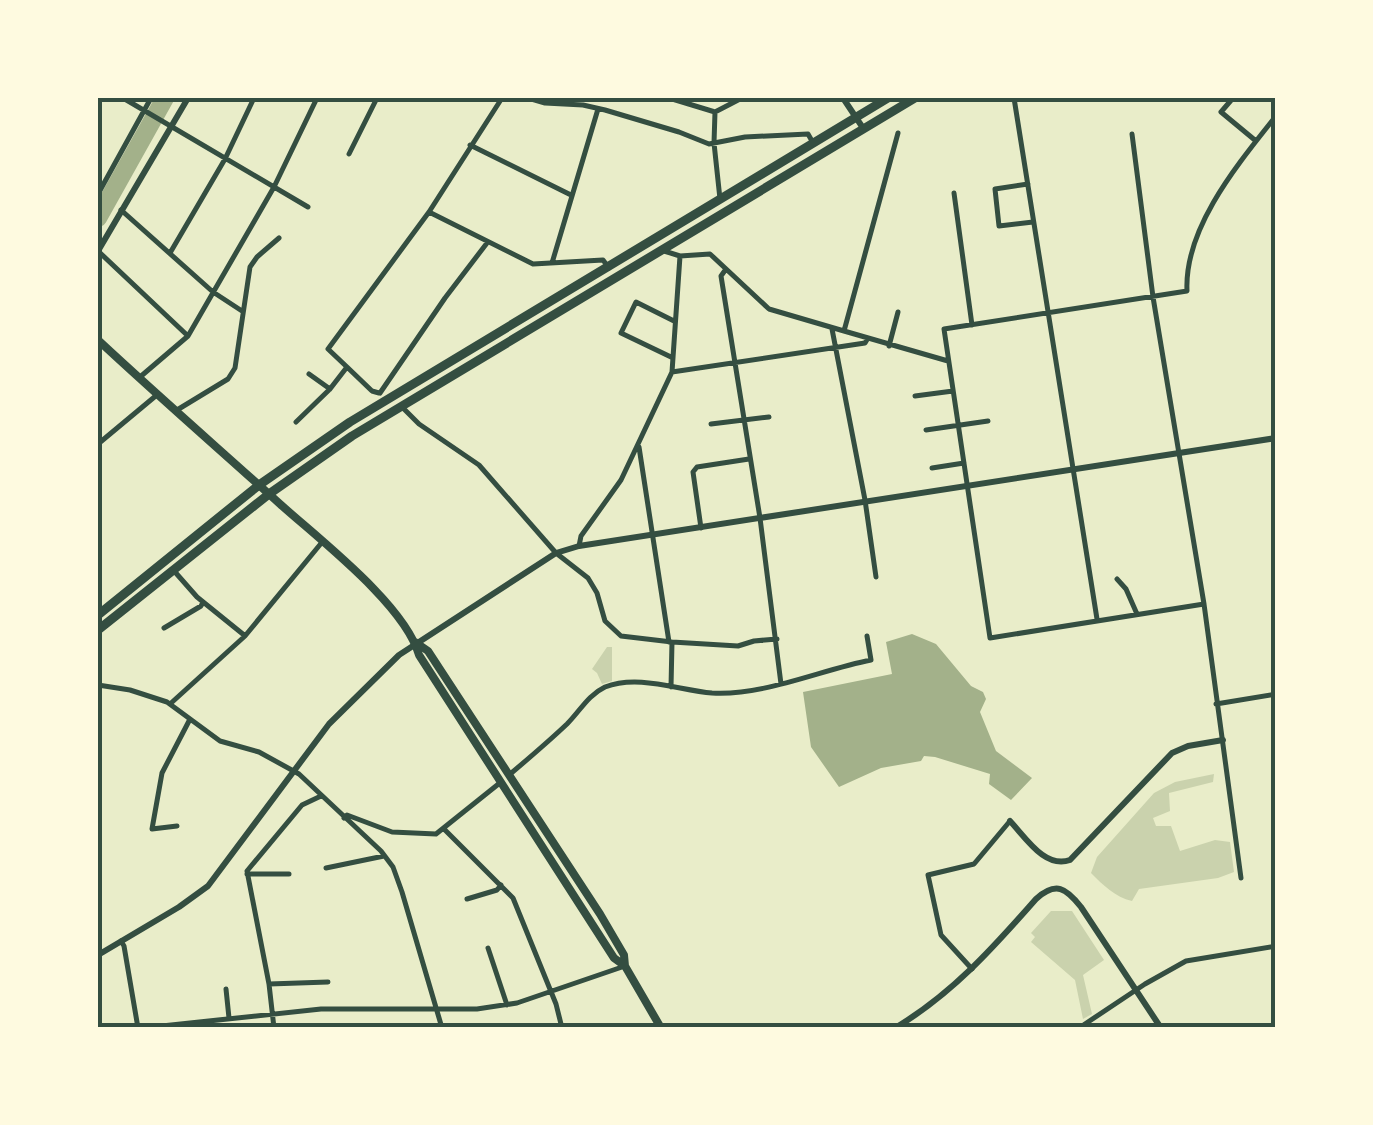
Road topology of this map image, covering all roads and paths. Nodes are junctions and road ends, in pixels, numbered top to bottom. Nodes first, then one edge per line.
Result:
1 (123, 98) edge
2 (151, 98) edge
3 (188, 98) edge
4 (254, 98) edge
5 (317, 98) edge
6 (377, 98) edge
7 (502, 98) edge
8 (528, 98) edge
9 (669, 98) edge
10 (742, 98) edge
11 (842, 98) edge
12 (888, 98) edge
13 (915, 98) edge
14 (1014, 98) edge
15 (1233, 98) edge
16 (598, 109) junction
17 (144, 110) junction
18 (715, 112) junction
19 (856, 116) junction
20 (1276, 116) edge
21 (172, 127) junction
22 (863, 128) junction
23 (898, 133) dead end
24 (1132, 134) dead end
25 (1256, 141) junction
26 (813, 142) junction
27 (714, 143) junction
28 (470, 145) junction
29 (349, 154) dead end
30 (225, 159) junction
31 (1028, 184) junction
32 (274, 187) junction
33 (954, 193) dead end
34 (98, 194) edge
35 (571, 195) junction
36 (720, 201) junction
37 (308, 207) dead end
38 (121, 210) junction
39 (429, 212) junction
40 (1033, 222) junction
41 (279, 238) dead end
42 (487, 243) junction
43 (662, 249) junction
44 (98, 251) edge
45 (170, 253) junction
46 (680, 256) junction
47 (552, 263) junction
48 (608, 268) junction
49 (726, 269) junction
50 (213, 292) junction
51 (1154, 298) junction
52 (242, 310) junction
53 (898, 312) dead end
54 (1047, 314) junction
55 (674, 321) junction
56 (972, 325) junction
57 (832, 327) junction
58 (844, 331) junction
59 (188, 336) junction
60 (868, 338) junction
61 (98, 340) edge
62 (889, 346) junction
63 (836, 347) junction
64 (671, 357) junction
65 (948, 361) junction
66 (733, 362) junction
67 (346, 367) junction
68 (672, 372) junction
69 (309, 374) dead end
70 (140, 377) junction
71 (330, 389) junction
72 (953, 390) junction
73 (158, 394) junction
74 (915, 396) dead end
75 (382, 397) junction
76 (401, 406) junction
77 (176, 411) junction
78 (769, 417) dead end
79 (743, 420) junction
80 (988, 421) dead end
81 (296, 422) dead end
82 (712, 424) dead end
83 (959, 426) junction
84 (926, 430) dead end
85 (1276, 438) edge
86 (98, 444) edge
87 (639, 446) junction
88 (1178, 452) junction
89 (749, 459) junction
90 (964, 463) junction
91 (932, 468) dead end
92 (1074, 470) junction
93 (259, 485) junction
94 (968, 486) junction
95 (269, 494) junction
96 (865, 500) junction
97 (760, 518) junction
98 (701, 528) junction
99 (652, 535) junction
100 (323, 541) junction
101 (578, 546) junction
102 (556, 553) junction
103 (173, 569) junction
104 (876, 577) dead end
105 (1117, 579) dead end
106 (203, 602) junction
107 (1204, 604) junction
108 (1137, 614) junction
109 (98, 615) edge
110 (1097, 620) junction
111 (164, 628) dead end
112 (98, 630) edge
113 (245, 636) junction
114 (867, 636) dead end
115 (776, 640) junction
116 (415, 642) junction
117 (671, 642) junction
118 (781, 684) junction
119 (98, 685) edge
120 (671, 687) junction
121 (1276, 694) edge
122 (170, 704) junction
123 (1216, 704) junction
124 (189, 721) junction
125 (1223, 740) junction
126 (295, 772) junction
127 (505, 779) junction
128 (321, 796) junction
129 (344, 818) junction
130 (1010, 821) joint
131 (177, 826) dead end
132 (444, 830) junction
133 (384, 856) junction
134 (326, 868) dead end
135 (248, 874) junction
136 (289, 874) dead end
137 (1241, 878) dead end
138 (501, 885) junction
139 (467, 899) dead end
140 (121, 941) junction
141 (1276, 946) edge
142 (488, 948) dead end
143 (98, 956) edge
144 (625, 966) junction
145 (973, 970) junction
146 (328, 982) dead end
147 (269, 984) junction
148 (226, 989) dead end
149 (1136, 990) junction
150 (551, 991) junction
151 (507, 1005) junction
152 (437, 1009) junction
153 (274, 1013) junction
154 (229, 1018) junction
155 (141, 1028) edge
156 (274, 1028) edge
157 (442, 1028) edge
158 (562, 1028) edge
159 (661, 1028) edge
160 (895, 1028) edge
161 (1079, 1028) edge
162 (1161, 1028) edge

1 - 17 street
2 - 17 street
3 - 21 street
4 - 30 street
5 - 32 street
6 - 29 street
7 - 28 street
8 - 16 street
9 - 18 street
10 - 18 street
11 - 19 street
12 - 19 highway
13 - 22 highway
14 - 31 street
15 - 25 street
16 - 27 street
16 - 35 street
17 - 21 street
17 - 34 street
18 - 27 street
19 - 22 street
19 - 26 highway
20 - 25 street
21 - 30 street
21 - 38 street
22 - 43 highway
23 - 58 street
24 - 51 street
25 - 51 street
26 - 27 street
26 - 36 highway
27 - 36 street
28 - 35 street
28 - 39 street
30 - 32 street
30 - 45 street
31 - 40 street
31 - 40 street
32 - 37 street
32 - 50 street
33 - 56 street
35 - 47 street
36 - 48 highway
38 - 44 street
38 - 45 street
39 - 42 street
39 - 67 street
40 - 54 street
41 - 52 street
42 - 47 street
42 - 75 street
43 - 46 street
43 - 76 highway
44 - 59 street
45 - 50 street
46 - 49 street
46 - 55 street
47 - 48 street
48 - 75 highway
49 - 57 street
49 - 66 street
50 - 52 street
50 - 59 street
51 - 54 street
51 - 88 street
52 - 77 street
53 - 62 street
54 - 56 street
54 - 92 street
55 - 64 street
55 - 64 street
56 - 65 street
57 - 58 street
57 - 63 street
58 - 60 street
59 - 70 street
60 - 62 street
60 - 63 street
61 - 70 main road
62 - 65 street
63 - 66 street
63 - 96 street
64 - 68 street
65 - 72 street
66 - 68 street
66 - 79 street
67 - 71 street
67 - 75 street
68 - 87 street
69 - 71 street
70 - 73 main road
71 - 81 street
72 - 74 street
72 - 83 street
73 - 77 main road
73 - 86 street
75 - 93 highway
76 - 95 highway
76 - 102 street
77 - 93 main road
78 - 79 street
79 - 82 street
79 - 89 street
80 - 83 street
83 - 84 street
83 - 90 street
85 - 88 street
87 - 99 street
87 - 101 street
88 - 92 street
88 - 107 street
89 - 97 street
89 - 98 street
90 - 91 street
90 - 94 street
92 - 94 street
92 - 110 street
93 - 95 main road
93 - 109 highway
94 - 96 street
94 - 110 street
95 - 100 main road
95 - 103 highway
96 - 97 street
96 - 104 street
97 - 98 street
97 - 115 street
98 - 99 street
99 - 101 street
99 - 117 street
100 - 113 street
100 - 116 main road
101 - 102 street
102 - 116 street
102 - 117 street
103 - 106 street
103 - 112 highway
105 - 108 street
106 - 111 street
106 - 113 street
107 - 108 street
107 - 123 street
108 - 110 street
113 - 122 street
114 - 118 street
115 - 117 street
115 - 118 street
116 - 126 street
116 - 127 main road
117 - 120 street
118 - 120 street
119 - 122 street
120 - 127 street
121 - 123 street
122 - 124 street
123 - 125 street
124 - 126 street
124 - 131 street
125 - 130 street
125 - 137 street
126 - 128 street
126 - 140 street
127 - 132 street
127 - 144 main road
128 - 129 street
128 - 135 street
129 - 132 street
129 - 133 street
130 - 145 street
132 - 138 street
133 - 134 street
133 - 152 street
135 - 136 street
135 - 147 street
138 - 139 street
138 - 150 street
140 - 143 street
140 - 155 street
141 - 149 street
142 - 151 street
144 - 150 street
144 - 159 main road
145 - 149 street
145 - 160 street
146 - 147 street
147 - 153 street
148 - 154 street
149 - 161 street
149 - 162 street
150 - 151 street
150 - 158 street
151 - 152 street
152 - 153 street
152 - 157 street
153 - 154 street
153 - 156 street
154 - 155 street

